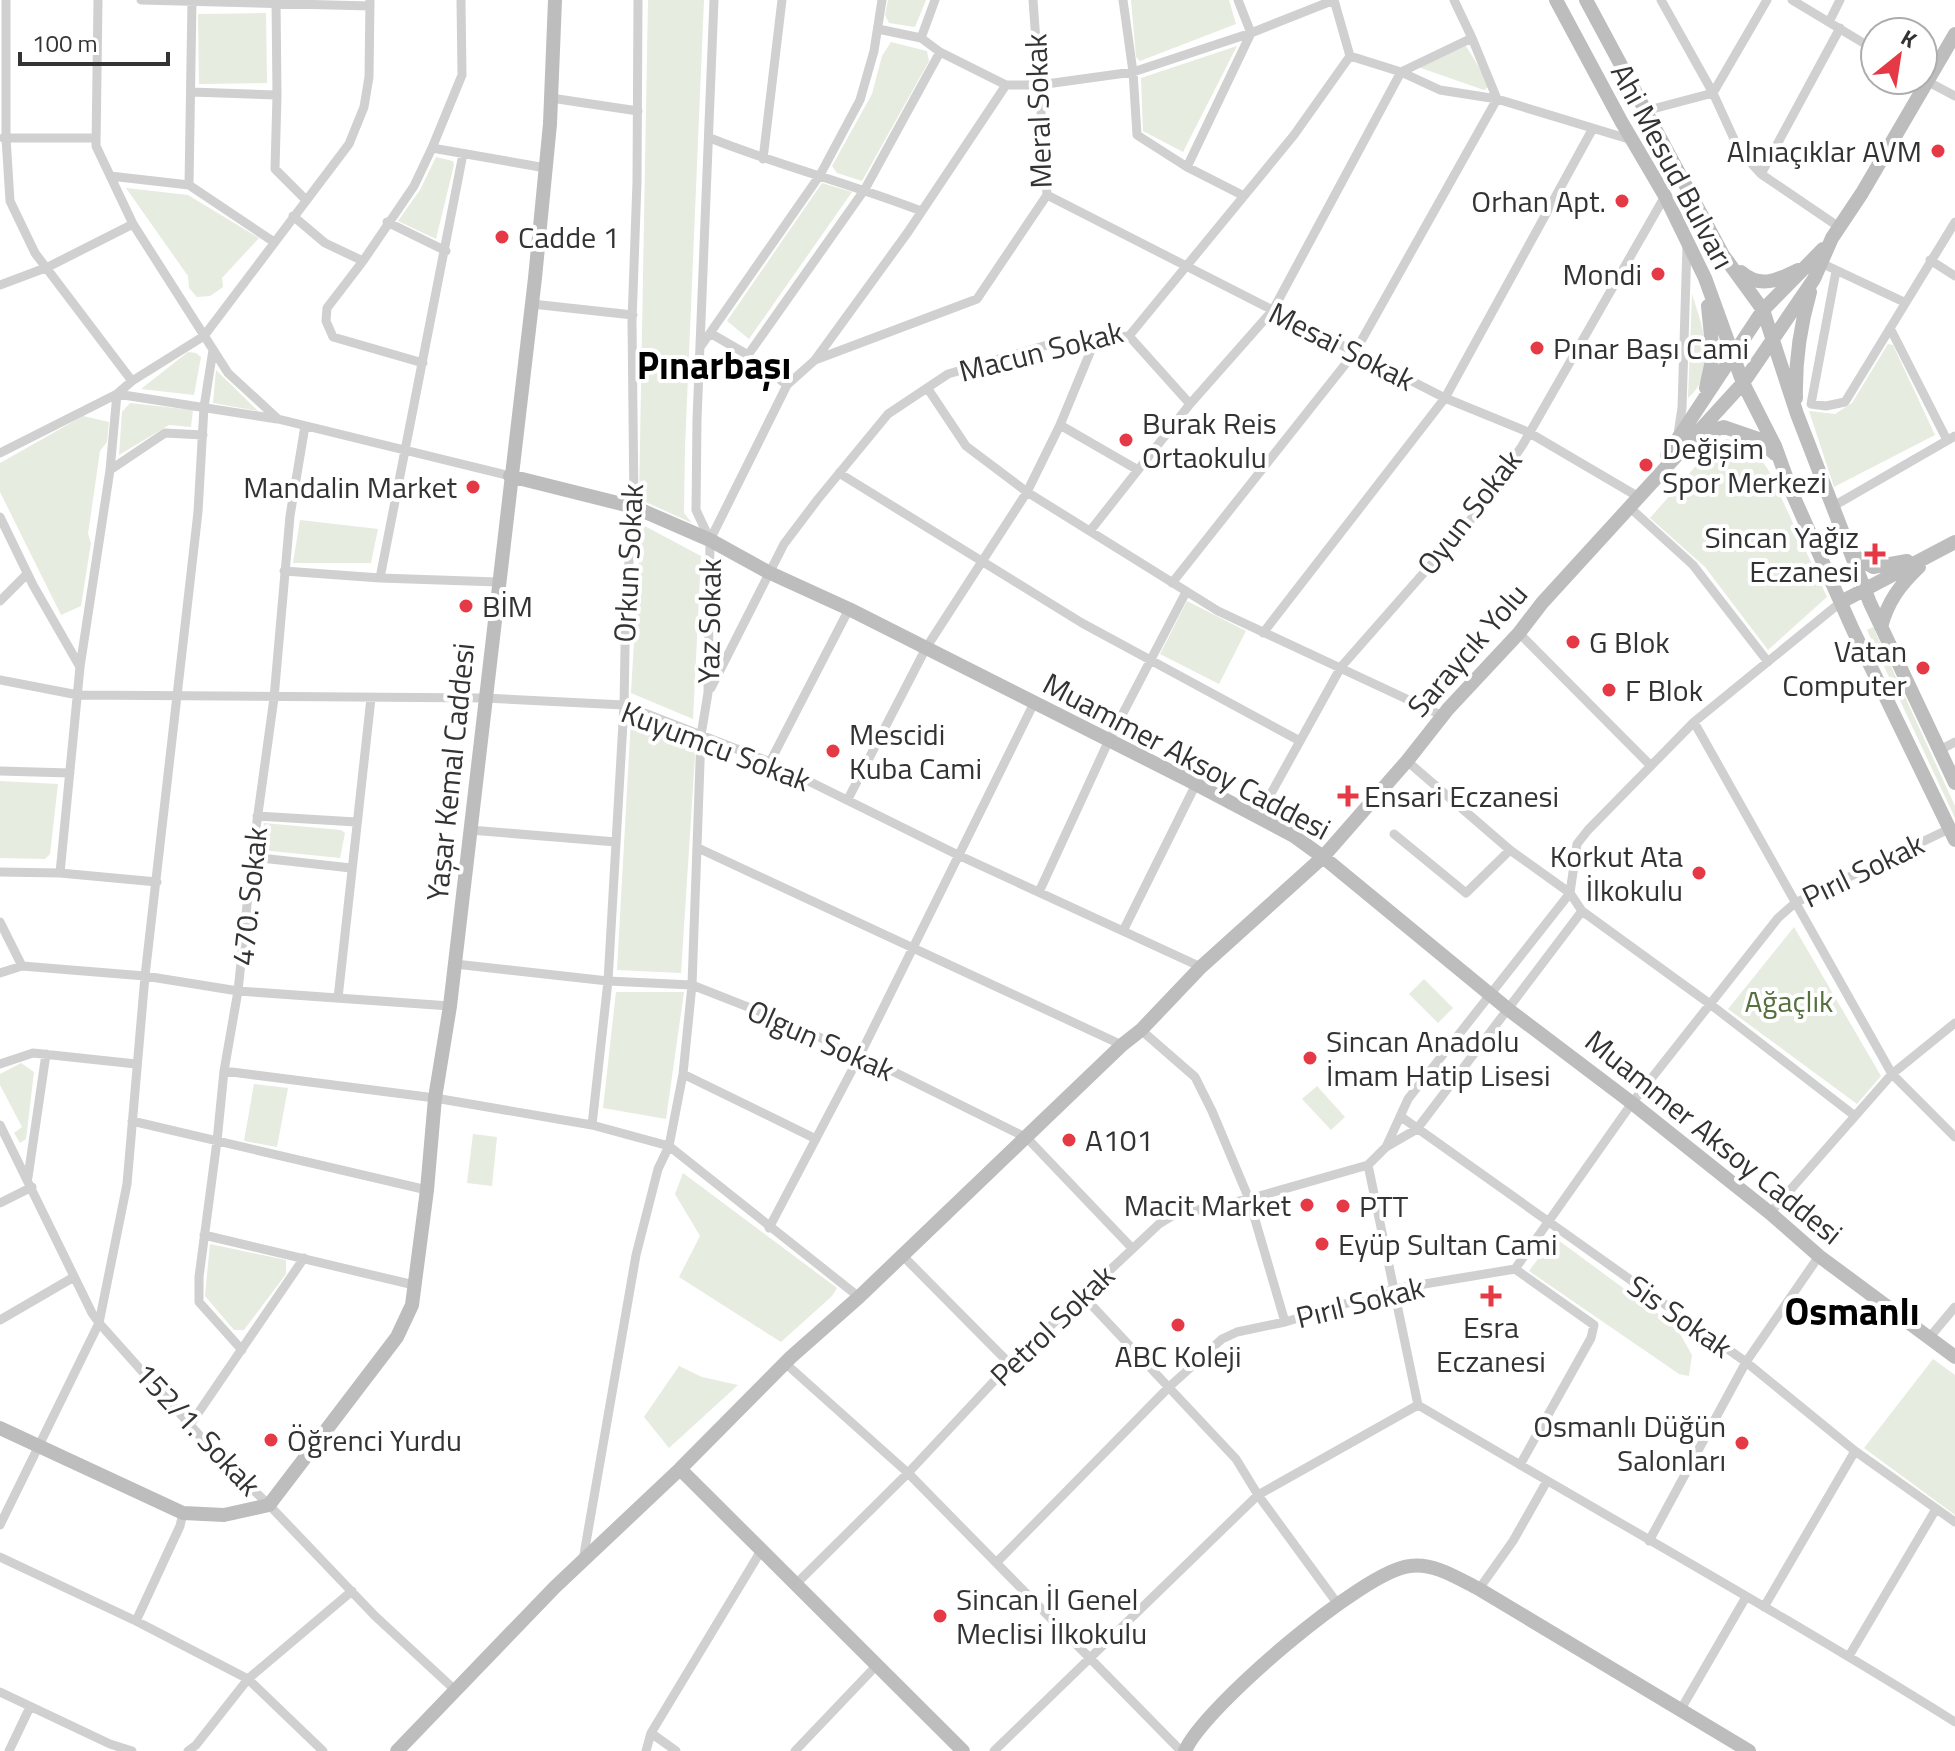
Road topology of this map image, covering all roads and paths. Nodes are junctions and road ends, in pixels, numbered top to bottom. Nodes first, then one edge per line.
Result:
1 (6, 0) edge
2 (98, 0) edge
3 (141, 0) edge
4 (461, 0) edge
5 (555, 0) edge
6 (638, 0) edge
7 (714, 0) edge
8 (782, 0) edge
9 (882, 0) edge
10 (935, 0) edge
11 (1033, 0) edge
12 (1123, 0) edge
13 (1238, 0) edge
14 (1334, 0) edge
15 (1454, 0) edge
16 (1556, 0) edge
17 (1586, 0) edge
18 (1661, 0) edge
19 (1767, 0) edge
20 (1792, 0) edge
21 (1840, 0) edge
22 (192, 1) edge
23 (276, 2) edge
24 (370, 3) edge
25 (1829, 22) junction
26 (1840, 28) junction
27 (878, 29) junction
28 (1251, 33) junction
29 (1955, 34) edge
30 (921, 38) junction
31 (1472, 38) junction
32 (1859, 40) edge
33 (940, 52) junction
34 (1350, 56) junction
35 (1939, 59) edge
36 (1133, 72) junction
37 (1401, 72) junction
38 (1006, 85) junction
39 (1039, 85) junction
40 (191, 92) junction
41 (1713, 93) junction
42 (277, 95) junction
43 (1916, 96) edge
44 (551, 98) junction
45 (1497, 99) junction
46 (638, 111) junction
47 (1645, 111) junction
48 (1592, 130) junction
49 (3, 138) edge
50 (96, 138) junction
51 (710, 138) junction
52 (1632, 140) junction
53 (432, 148) junction
54 (463, 154) junction
55 (763, 159) junction
56 (1187, 167) junction
57 (546, 168) junction
58 (1761, 174) junction
59 (820, 175) junction
60 (110, 176) junction
61 (189, 185) junction
62 (865, 189) junction
63 (1047, 195) junction
64 (1244, 196) junction
65 (1665, 196) junction
66 (306, 200) junction
67 (921, 211) junction
68 (293, 216) junction
69 (387, 222) junction
70 (1955, 222) edge
71 (133, 224) junction
72 (1836, 232) junction
73 (274, 242) junction
74 (1687, 242) junction
75 (446, 251) junction
76 (1723, 255) junction
77 (1930, 260) junction
78 (363, 261) junction
79 (1186, 265) junction
80 (48, 267) junction
81 (1813, 270) junction
82 (1836, 271) junction
83 (1955, 276) edge
84 (1705, 278) junction
85 (0, 285) edge
86 (1904, 302) junction
87 (532, 304) junction
88 (1273, 310) junction
89 (1763, 310) junction
90 (633, 315) junction
91 (1890, 328) junction
92 (710, 333) junction
93 (204, 336) junction
94 (1129, 336) junction
95 (1096, 338) junction
96 (1772, 341) junction
97 (701, 346) junction
98 (213, 350) junction
99 (1355, 352) junction
100 (748, 355) junction
101 (1732, 356) junction
102 (815, 360) junction
103 (423, 363) junction
104 (132, 381) junction
105 (1743, 383) junction
106 (787, 385) junction
107 (928, 389) junction
108 (117, 394) junction
109 (1445, 398) junction
110 (1190, 404) junction
111 (204, 407) junction
112 (1797, 414) junction
113 (278, 419) junction
114 (1060, 425) junction
115 (305, 426) junction
116 (1693, 429) junction
117 (1528, 432) junction
118 (203, 435) junction
119 (1951, 438) edge
120 (1678, 440) junction
121 (405, 451) junction
122 (0, 453) edge
123 (1779, 457) junction
124 (110, 470) junction
125 (1138, 470) junction
126 (839, 473) junction
127 (510, 476) junction
128 (1653, 479) junction
129 (1027, 492) junction
130 (1633, 501) junction
131 (634, 507) junction
132 (1832, 507) junction
133 (0, 517) edge
134 (1090, 531) junction
135 (710, 540) junction
136 (1955, 542) edge
137 (1851, 554) junction
138 (1930, 555) junction
139 (981, 562) junction
140 (284, 571) junction
141 (768, 572) junction
142 (27, 574) junction
143 (380, 578) junction
144 (498, 582) junction
145 (1172, 583) junction
146 (1865, 590) junction
147 (1186, 592) junction
148 (0, 601) edge
149 (1841, 602) junction
150 (849, 609) junction
151 (1881, 627) junction
152 (1263, 633) junction
153 (1519, 633) junction
154 (926, 648) junction
155 (1151, 660) junction
156 (1768, 662) junction
157 (80, 667) junction
158 (1341, 667) junction
159 (0, 680) edge
160 (708, 693) junction
161 (78, 695) junction
162 (177, 697) junction
163 (274, 698) junction
164 (371, 698) junction
165 (485, 698) junction
166 (1034, 703) junction
167 (624, 705) junction
168 (1443, 716) junction
169 (1694, 722) junction
170 (701, 735) junction
171 (1109, 740) junction
172 (1300, 741) junction
173 (1955, 742) edge
174 (1940, 750) junction
175 (1407, 761) junction
176 (770, 762) junction
177 (1651, 766) junction
178 (0, 771) edge
179 (70, 773) junction
180 (1955, 783) edge
181 (1196, 784) junction
182 (848, 799) junction
183 (257, 816) junction
184 (1258, 817) junction
185 (356, 822) junction
186 (470, 830) junction
187 (1394, 834) dead end
188 (1952, 834) edge
189 (616, 842) junction
190 (698, 848) junction
191 (1510, 850) junction
192 (958, 855) junction
193 (252, 857) junction
194 (1323, 857) junction
195 (351, 868) junction
196 (0, 872) edge
197 (60, 873) junction
198 (157, 882) junction
199 (1039, 892) junction
200 (1570, 893) junction
201 (1795, 903) junction
202 (1582, 911) junction
203 (0, 922) edge
204 (1123, 931) junction
205 (912, 949) junction
206 (455, 964) junction
207 (22, 966) junction
208 (1201, 967) junction
209 (0, 973) edge
210 (145, 976) junction
211 (608, 981) junction
212 (692, 985) junction
213 (238, 991) junction
214 (1492, 995) junction
215 (338, 998) junction
216 (1710, 1004) junction
217 (450, 1006) junction
218 (1509, 1010) junction
219 (1955, 1023) edge
220 (1141, 1030) junction
221 (1122, 1045) junction
222 (46, 1054) junction
223 (860, 1055) junction
224 (0, 1064) edge
225 (136, 1064) junction
226 (224, 1071) junction
227 (683, 1074) junction
228 (1892, 1074) junction
229 (435, 1098) junction
230 (1632, 1103) junction
231 (1400, 1116) junction
232 (1855, 1116) junction
233 (132, 1121) junction
234 (0, 1125) edge
235 (592, 1125) junction
236 (1417, 1129) junction
237 (1955, 1137) edge
238 (1027, 1138) junction
239 (816, 1139) junction
240 (217, 1141) junction
241 (669, 1146) junction
242 (1386, 1147) junction
243 (1368, 1165) junction
244 (30, 1183) junction
245 (427, 1190) junction
246 (1249, 1199) junction
247 (0, 1203) edge
248 (1770, 1213) junction
249 (1549, 1224) junction
250 (769, 1228) junction
251 (204, 1235) junction
252 (1131, 1247) junction
253 (902, 1255) junction
254 (1819, 1256) junction
255 (304, 1258) junction
256 (1515, 1269) junction
257 (74, 1277) junction
258 (414, 1285) junction
259 (1394, 1289) junction
260 (1083, 1296) junction
261 (859, 1297) junction
262 (1955, 1307) edge
263 (0, 1320) edge
264 (1285, 1322) junction
265 (99, 1323) junction
266 (1929, 1338) junction
267 (242, 1350) junction
268 (1955, 1357) edge
269 (1746, 1362) junction
270 (785, 1363) junction
271 (1010, 1364) junction
272 (1169, 1387) junction
273 (1418, 1405) junction
274 (190, 1425) junction
275 (0, 1428) edge
276 (39, 1446) junction
277 (1855, 1451) junction
278 (1520, 1465) junction
279 (680, 1469) junction
280 (908, 1473) junction
281 (1547, 1481) junction
282 (1258, 1495) junction
283 (269, 1505) junction
284 (1936, 1509) junction
285 (183, 1513) junction
286 (1955, 1522) edge
287 (0, 1525) edge
288 (1649, 1541) junction
289 (762, 1549) junction
290 (0, 1557) edge
291 (583, 1560) junction
292 (997, 1562) junction
293 (796, 1584) junction
294 (1479, 1589) junction
295 (352, 1591) junction
296 (1746, 1597) junction
297 (1337, 1603) junction
298 (1764, 1607) junction
299 (136, 1621) junction
300 (1849, 1656) junction
301 (1089, 1657) junction
302 (876, 1666) junction
303 (248, 1679) junction
304 (455, 1690) junction
305 (0, 1692) edge
306 (30, 1707) junction
307 (1681, 1709) junction
308 (1955, 1722) edge
309 (651, 1733) junction
310 (9, 1751) edge
311 (132, 1751) edge
312 (188, 1751) edge
313 (323, 1751) edge
314 (397, 1751) edge
315 (646, 1751) edge
316 (676, 1751) edge
317 (795, 1751) edge
318 (963, 1751) edge
319 (994, 1751) edge
320 (1183, 1751) edge
321 (1749, 1751) edge

1 - 49 street
2 - 50 street
3 - 22 street
4 - 53 street
5 - 44 main road, Yaşar Kemal Caddesi
6 - 46 street, Orkun Sokak
7 - 51 street, Yaz Sokak
8 - 55 street
9 - 27 street
10 - 30 street
11 - 39 street, Meral Sokak
12 - 36 street
13 - 28 street
14 - 28 street
14 - 34 street
15 - 31 street
16 - 52 main road, Ahi Mesud Bulvarı
17 - 47 main road, Ahi Mesud Bulvarı
18 - 41 street
19 - 41 street
20 - 25 street
21 - 25 street
22 - 23 street
22 - 40 street
23 - 24 street
23 - 42 street
24 - 66 street
25 - 26 street
26 - 32 street
26 - 58 street
27 - 30 street
27 - 59 street
28 - 36 street
28 - 56 street
29 - 35 main road
30 - 33 street
31 - 37 street
31 - 45 street
33 - 38 street
33 - 62 street
34 - 37 street
34 - 64 street, Macun Sokak
36 - 39 street
36 - 56 street
37 - 45 street
37 - 88 street
38 - 39 street
38 - 67 street
39 - 63 street, Meral Sokak
40 - 42 street
40 - 61 street
41 - 47 street
41 - 58 street
42 - 66 street
43 - 72 main road
44 - 46 street
44 - 57 main road, Yaşar Kemal Caddesi
45 - 48 street
45 - 99 street
46 - 90 street, Orkun Sokak
47 - 76 main road, Ahi Mesud Bulvarı
48 - 52 street
48 - 109 street
49 - 50 street
49 - 80 street
50 - 60 street
51 - 55 street
51 - 97 street, Yaz Sokak
52 - 65 main road, Ahi Mesud Bulvarı
53 - 54 street
53 - 69 street
54 - 57 street
54 - 75 street
55 - 59 street
56 - 64 street
57 - 87 main road, Yaşar Kemal Caddesi
58 - 72 street
59 - 62 street
59 - 92 street
60 - 61 street
60 - 71 street
61 - 73 street
62 - 67 street
62 - 100 street
63 - 79 street, Mesai Sokak
63 - 102 street, Meral Sokak
64 - 79 street, Macun Sokak
65 - 74 main road, Ahi Mesud Bulvarı
65 - 117 street, Oyun Sokak
66 - 68 street
67 - 102 street
68 - 73 street
68 - 78 street
69 - 75 street
69 - 78 street
70 - 77 street
71 - 80 street
71 - 93 street
72 - 81 main road
73 - 93 street
74 - 84 main road, Ahi Mesud Bulvarı
74 - 120 street
75 - 103 street
76 - 81 main road
76 - 89 main road, Ahi Mesud Bulvarı
77 - 83 street
77 - 86 street
78 - 103 street
79 - 88 street, Mesai Sokak
79 - 94 street, Macun Sokak
80 - 85 street
80 - 104 street
81 - 82 street
81 - 89 main road
81 - 96 main road
81 - 112 main road
82 - 86 street
82 - 91 street
84 - 101 main road, Ahi Mesud Bulvarı
84 - 116 main road
86 - 91 street
87 - 90 street
87 - 127 main road, Yaşar Kemal Caddesi
88 - 99 street, Mesai Sokak
88 - 110 street
89 - 96 main road, Ahi Mesud Bulvarı
89 - 101 main road
90 - 131 street, Orkun Sokak
91 - 119 street
92 - 97 street
92 - 100 street
93 - 98 street
93 - 104 street
94 - 95 street, Macun Sokak
94 - 110 street
95 - 107 street, Macun Sokak
95 - 114 street
96 - 105 main road
96 - 112 main road, Ahi Mesud Bulvarı
97 - 135 street, Yaz Sokak
98 - 111 street
98 - 113 street
99 - 109 street, Mesai Sokak
99 - 145 street
100 - 106 street
101 - 105 main road, Ahi Mesud Bulvarı
101 - 116 main road
102 - 106 street, Meral Sokak
103 - 121 street
104 - 108 street
105 - 116 main road
105 - 123 main road, Ahi Mesud Bulvarı
106 - 135 street, Meral Sokak
107 - 126 street, Macun Sokak
107 - 129 street
108 - 111 street
108 - 122 street
108 - 124 street
109 - 117 street, Mesai Sokak
109 - 152 street
110 - 125 street
111 - 113 street
111 - 118 street
112 - 132 main road, Ahi Mesud Bulvarı
113 - 115 street
114 - 125 street
114 - 129 street
115 - 121 street
115 - 140 street, 470. Sokak
116 - 120 main road
116 - 123 main road
116 - 128 main road
117 - 130 street, Mesai Sokak
117 - 158 street, Oyun Sokak
118 - 124 street
118 - 162 street
119 - 132 street
120 - 128 main road
121 - 127 street
121 - 143 street
123 - 149 main road, Ahi Mesud Bulvarı
124 - 157 street
125 - 134 street
126 - 139 street
126 - 141 street, Macun Sokak
127 - 131 main road, Muammer Aksoy Caddesi
127 - 144 main road, Yaşar Kemal Caddesi
128 - 130 main road, Saraycık Yolu
129 - 134 street
129 - 139 street
130 - 153 main road, Saraycık Yolu
130 - 156 street, Mesai Sokak
131 - 135 main road, Muammer Aksoy Caddesi
131 - 167 street, Orkun Sokak
132 - 137 main road, Ahi Mesud Bulvarı
133 - 142 street
134 - 145 street
135 - 141 main road, Muammer Aksoy Caddesi
135 - 160 street, Yaz Sokak
136 - 138 main road
137 - 138 main road
137 - 146 main road, Ahi Mesud Bulvarı
138 - 146 main road
138 - 151 main road
139 - 154 street
139 - 155 street
140 - 143 street
140 - 163 street, 470. Sokak
141 - 150 main road, Muammer Aksoy Caddesi
141 - 160 street, Macun Sokak
142 - 148 street
142 - 157 street
143 - 144 street
144 - 165 main road, Yaşar Kemal Caddesi
145 - 147 street
146 - 149 main road
146 - 151 main road, Ahi Mesud Bulvarı
147 - 152 street
147 - 155 street
149 - 156 street
149 - 188 main road, Ahi Mesud Bulvarı
150 - 154 main road, Muammer Aksoy Caddesi
150 - 176 street
151 - 174 main road, Ahi Mesud Bulvarı
152 - 158 street
153 - 168 main road, Saraycık Yolu
153 - 177 street
154 - 166 main road, Muammer Aksoy Caddesi
154 - 182 street
155 - 171 street
155 - 172 street
156 - 169 street
157 - 161 street
158 - 168 street
158 - 172 street, Oyun Sokak
159 - 161 street, Kuyumcu Sokak
160 - 170 street, Yaz Sokak
161 - 162 street, Kuyumcu Sokak
161 - 179 street
162 - 163 street, Kuyumcu Sokak
162 - 198 street
163 - 164 street, Kuyumcu Sokak
163 - 183 street, 470. Sokak
164 - 165 street, Kuyumcu Sokak
164 - 185 street
165 - 167 street, Kuyumcu Sokak
165 - 186 main road, Yaşar Kemal Caddesi
166 - 171 main road, Muammer Aksoy Caddesi
166 - 192 street
167 - 170 street, Kuyumcu Sokak
167 - 189 street, Orkun Sokak
168 - 175 main road, Saraycık Yolu
169 - 177 street
169 - 201 street
170 - 176 street, Kuyumcu Sokak
170 - 190 street, Yaz Sokak
171 - 181 main road, Muammer Aksoy Caddesi
171 - 199 street
172 - 184 street, Oyun Sokak
173 - 174 street
174 - 180 main road, Ahi Mesud Bulvarı
175 - 191 street
175 - 194 main road, Saraycık Yolu
176 - 182 street, Kuyumcu Sokak
177 - 200 street
178 - 179 street
179 - 197 street
181 - 184 main road, Muammer Aksoy Caddesi
181 - 204 street
182 - 192 street, Kuyumcu Sokak
183 - 185 street
183 - 193 street, 470. Sokak
184 - 194 main road, Muammer Aksoy Caddesi
185 - 195 street
186 - 189 street
186 - 206 main road, Yaşar Kemal Caddesi
187 - 191 street
188 - 201 street, Pırıl Sokak
189 - 211 street, Orkun Sokak
190 - 205 street
190 - 212 street, Yaz Sokak
191 - 200 street
192 - 199 street, Kuyumcu Sokak
192 - 205 street
193 - 195 street
193 - 213 street, 470. Sokak
194 - 208 main road, Saraycık Yolu
194 - 214 main road, Muammer Aksoy Caddesi
195 - 215 street
196 - 197 street
197 - 198 street
198 - 210 street
199 - 204 street, Kuyumcu Sokak
200 - 202 street
200 - 214 street
201 - 216 street, Pırıl Sokak
201 - 228 street
202 - 216 street
202 - 218 street
203 - 207 street
204 - 208 street, Kuyumcu Sokak
205 - 221 street
205 - 223 street
206 - 211 street, Olgun Sokak
206 - 217 main road, Yaşar Kemal Caddesi
207 - 209 street
207 - 210 street
208 - 220 main road, Saraycık Yolu
210 - 213 street
210 - 225 street
211 - 212 street, Olgun Sokak
211 - 235 street, Orkun Sokak
212 - 223 street, Olgun Sokak
212 - 227 street, Yaz Sokak
213 - 215 street
213 - 226 street, 470. Sokak
214 - 218 main road, Muammer Aksoy Caddesi
214 - 231 street
215 - 217 street
216 - 230 street, Pırıl Sokak
216 - 232 street
217 - 229 main road, Yaşar Kemal Caddesi
218 - 230 main road, Muammer Aksoy Caddesi
218 - 236 street
219 - 228 street
220 - 221 main road, Saraycık Yolu
220 - 246 street
221 - 238 main road, Saraycık Yolu
222 - 224 street
222 - 225 street
222 - 244 street
223 - 238 street, Olgun Sokak
223 - 239 street
225 - 233 street
226 - 229 street
226 - 240 street, 470. Sokak
227 - 239 street
227 - 241 street, Yaz Sokak
228 - 232 street
228 - 237 street
229 - 235 street
229 - 245 main road, Yaşar Kemal Caddesi
230 - 248 main road, Muammer Aksoy Caddesi
230 - 249 street, Pırıl Sokak
231 - 236 street, Sis Sokak
231 - 242 street
232 - 248 street
233 - 240 street
233 - 265 street
234 - 244 street, 152/1. Sokak
235 - 241 street
236 - 242 street
236 - 249 street, Sis Sokak
238 - 252 street, Olgun Sokak
238 - 253 main road, Saraycık Yolu
239 - 250 street
240 - 245 street
240 - 251 street, 470. Sokak
241 - 250 street
241 - 291 street, Yaz Sokak
242 - 243 street
243 - 246 street, Petrol Sokak
243 - 259 street
244 - 247 street
244 - 257 street, 152/1. Sokak
245 - 258 main road, Yaşar Kemal Caddesi
246 - 252 street, Petrol Sokak
246 - 264 street
248 - 254 main road, Muammer Aksoy Caddesi
249 - 256 street, Pırıl Sokak
249 - 269 street, Sis Sokak
250 - 261 street
251 - 255 street
251 - 267 street, 470. Sokak
252 - 260 street, Petrol Sokak
253 - 261 main road, Saraycık Yolu
253 - 271 street
254 - 266 main road, Muammer Aksoy Caddesi
254 - 269 street
255 - 258 street
255 - 267 street
256 - 259 street, Pırıl Sokak
256 - 278 street
257 - 263 street
257 - 265 street, 152/1. Sokak
258 - 283 main road, Yaşar Kemal Caddesi
259 - 264 street, Pırıl Sokak
259 - 273 street
260 - 271 street, Petrol Sokak
260 - 272 street
261 - 270 main road, Saraycık Yolu
262 - 266 street
264 - 272 street, Pırıl Sokak
265 - 274 street, 152/1. Sokak
265 - 276 street
266 - 268 main road, Muammer Aksoy Caddesi
267 - 274 street
269 - 277 street, Sis Sokak
269 - 288 street
270 - 279 main road, Saraycık Yolu
270 - 280 street
271 - 280 street, Petrol Sokak
272 - 282 street
272 - 292 street, Pırıl Sokak
273 - 278 street
273 - 282 street
274 - 283 street, 152/1. Sokak
275 - 276 main road
276 - 285 main road
276 - 287 street
277 - 284 street, Sis Sokak
277 - 298 street
278 - 281 street
279 - 289 main road
279 - 291 main road, Saraycık Yolu
280 - 292 street
280 - 293 street, Petrol Sokak
281 - 288 street
281 - 294 street
282 - 297 street
282 - 301 street
283 - 285 main road
283 - 295 street, 152/1. Sokak
284 - 286 street, Sis Sokak
284 - 300 street
285 - 299 street
288 - 296 street
289 - 293 main road
289 - 309 street
290 - 299 street
291 - 304 main road, Saraycık Yolu
292 - 301 street
293 - 302 main road
294 - 297 main road
294 - 307 main road
295 - 303 street
295 - 304 street, 152/1. Sokak
296 - 298 street
296 - 307 street
297 - 320 main road
298 - 300 street
299 - 303 street
300 - 308 street
301 - 319 street
301 - 320 street
302 - 317 street
302 - 318 main road
303 - 312 street
303 - 313 street
304 - 314 main road, Saraycık Yolu
305 - 306 street
306 - 310 street
306 - 311 street
307 - 321 main road
309 - 315 street
309 - 316 street

